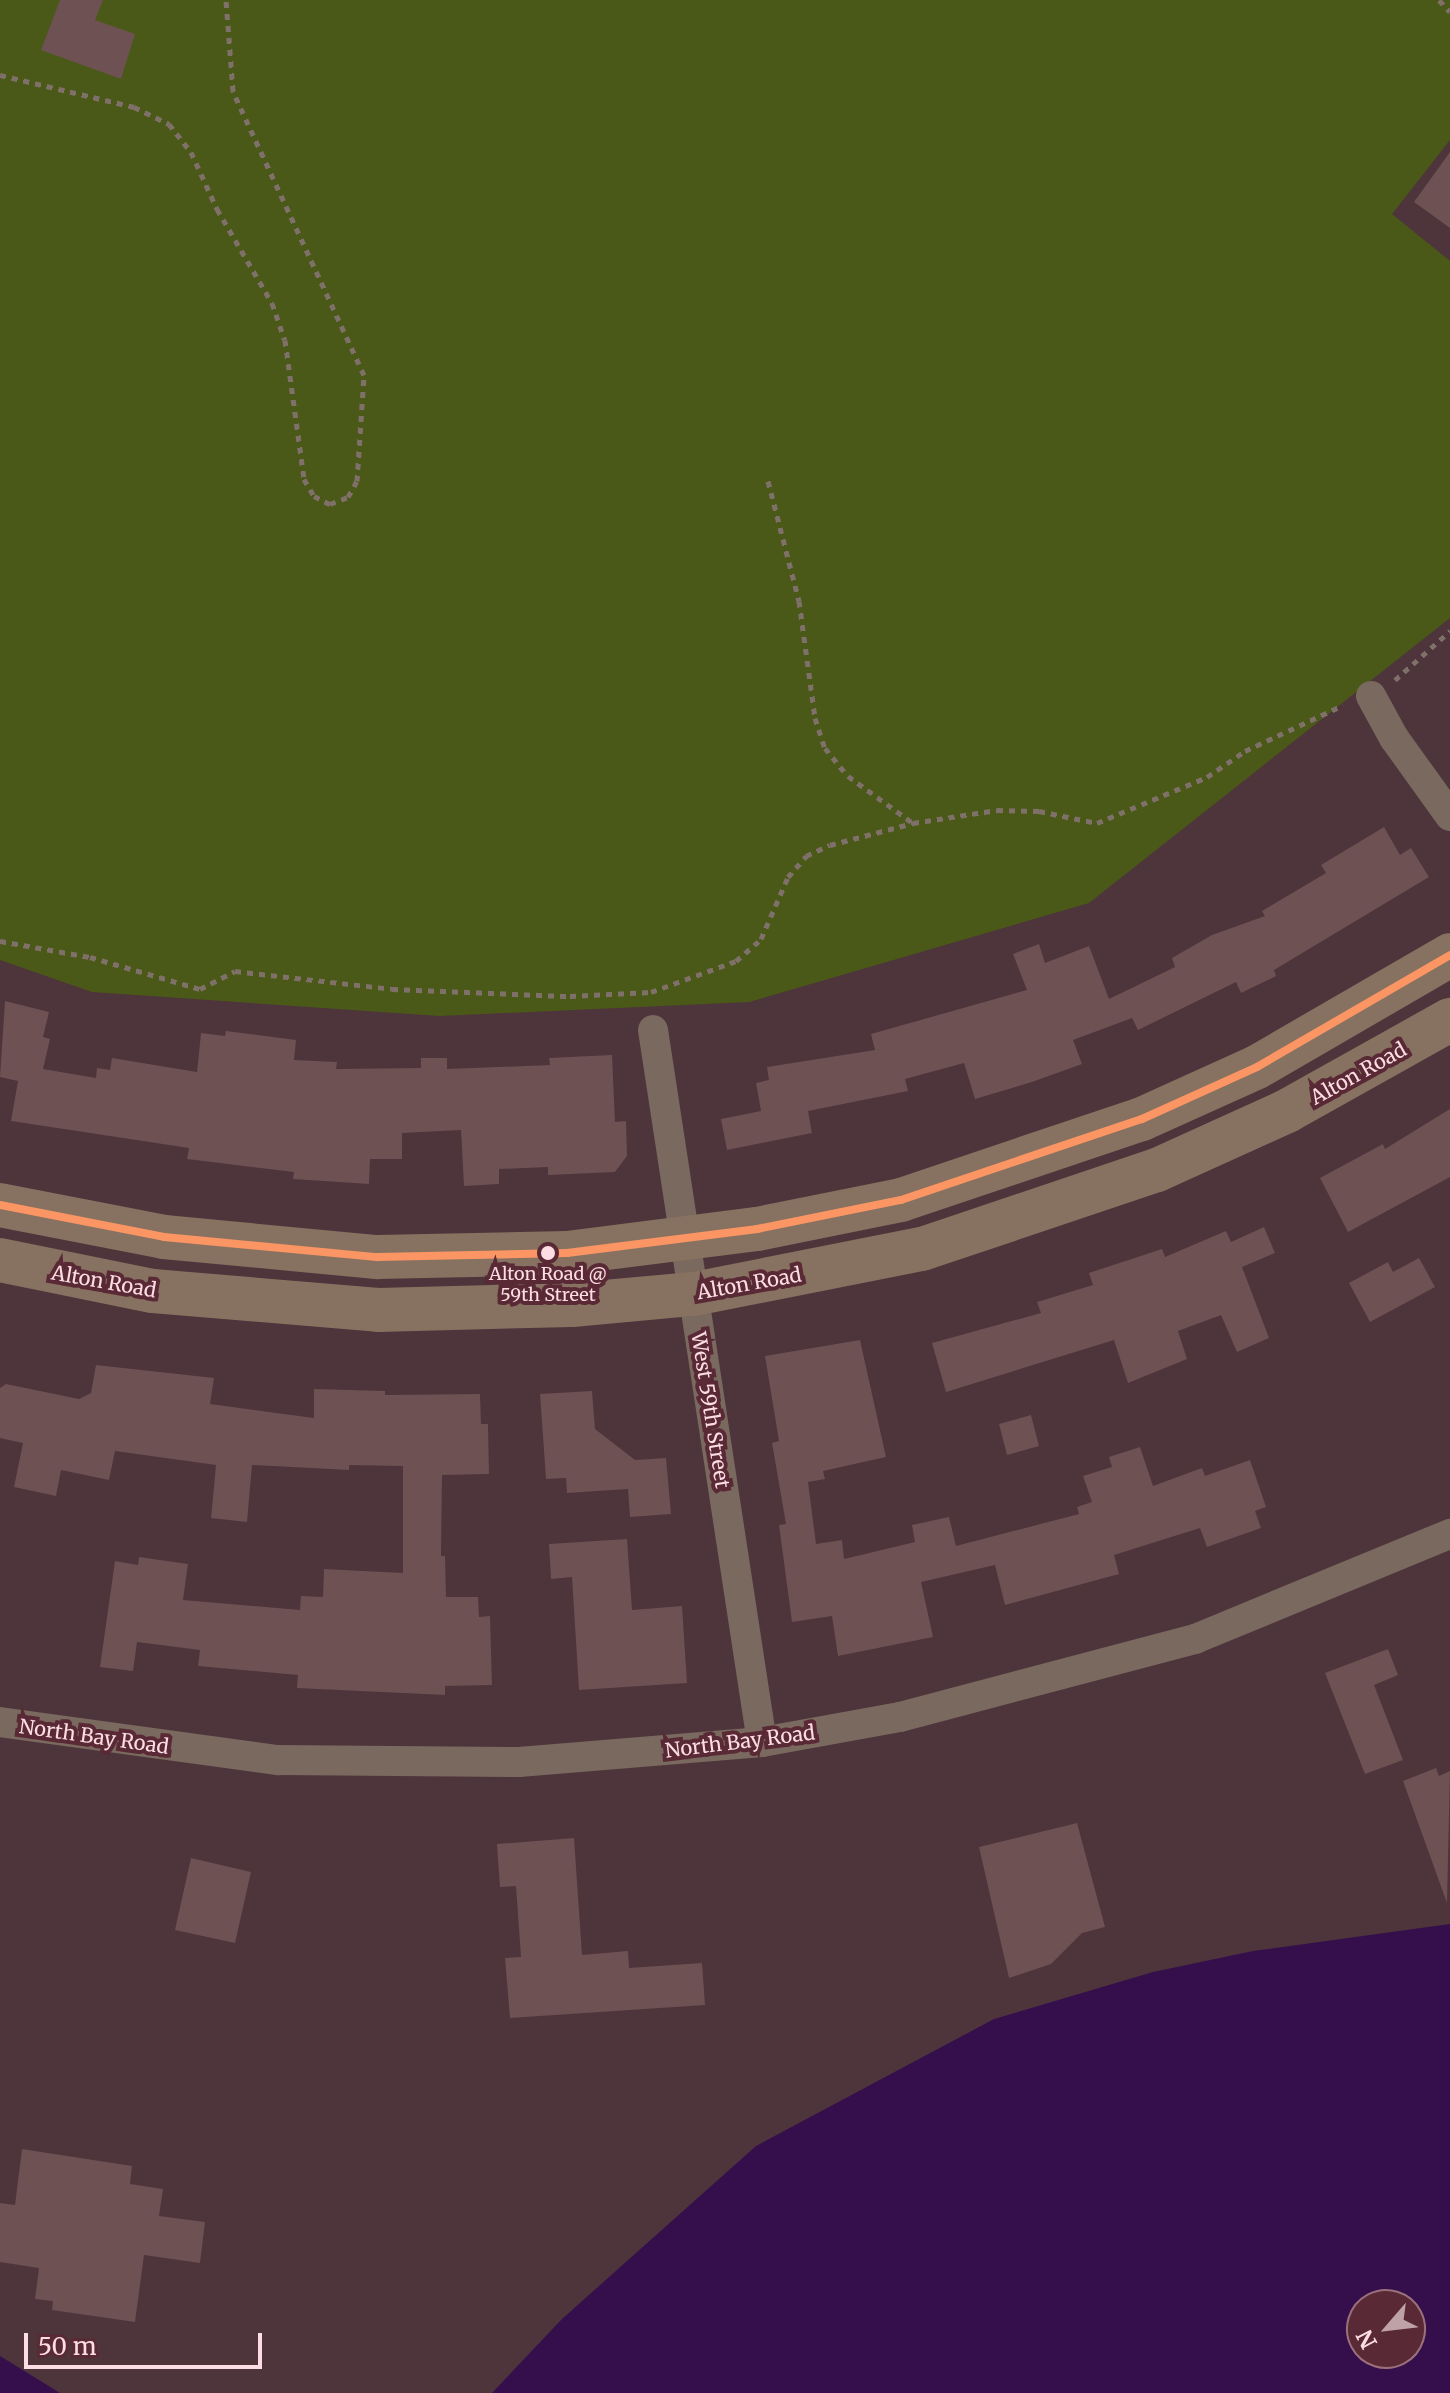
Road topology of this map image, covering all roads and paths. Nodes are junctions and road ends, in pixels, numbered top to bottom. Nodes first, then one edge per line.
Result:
1 (226, 0) edge
2 (1439, 0) edge
3 (1450, 12) edge
4 (0, 75) edge
5 (768, 481) dead end
6 (1450, 631) edge
7 (1371, 696) junction
8 (1450, 816) edge
9 (913, 823) junction
10 (0, 941) edge
11 (1450, 955) edge
12 (1450, 1020) edge
13 (653, 1030) dead end
14 (0, 1205) edge
15 (685, 1239) junction
16 (0, 1260) edge
17 (694, 1294) junction
18 (1450, 1534) edge
19 (0, 1722) edge
20 (762, 1742) junction

1 - 4 path
2 - 3 path
5 - 9 path
6 - 7 path
7 - 8 street
7 - 9 path
9 - 10 path
11 - 15 main road
12 - 17 main road, Alton Road
13 - 15 street, West 59th Street
14 - 15 main road
15 - 17 street, West 59th Street
16 - 17 main road, Alton Road
17 - 20 street, West 59th Street
18 - 20 street, North Bay Road
19 - 20 street, North Bay Road

